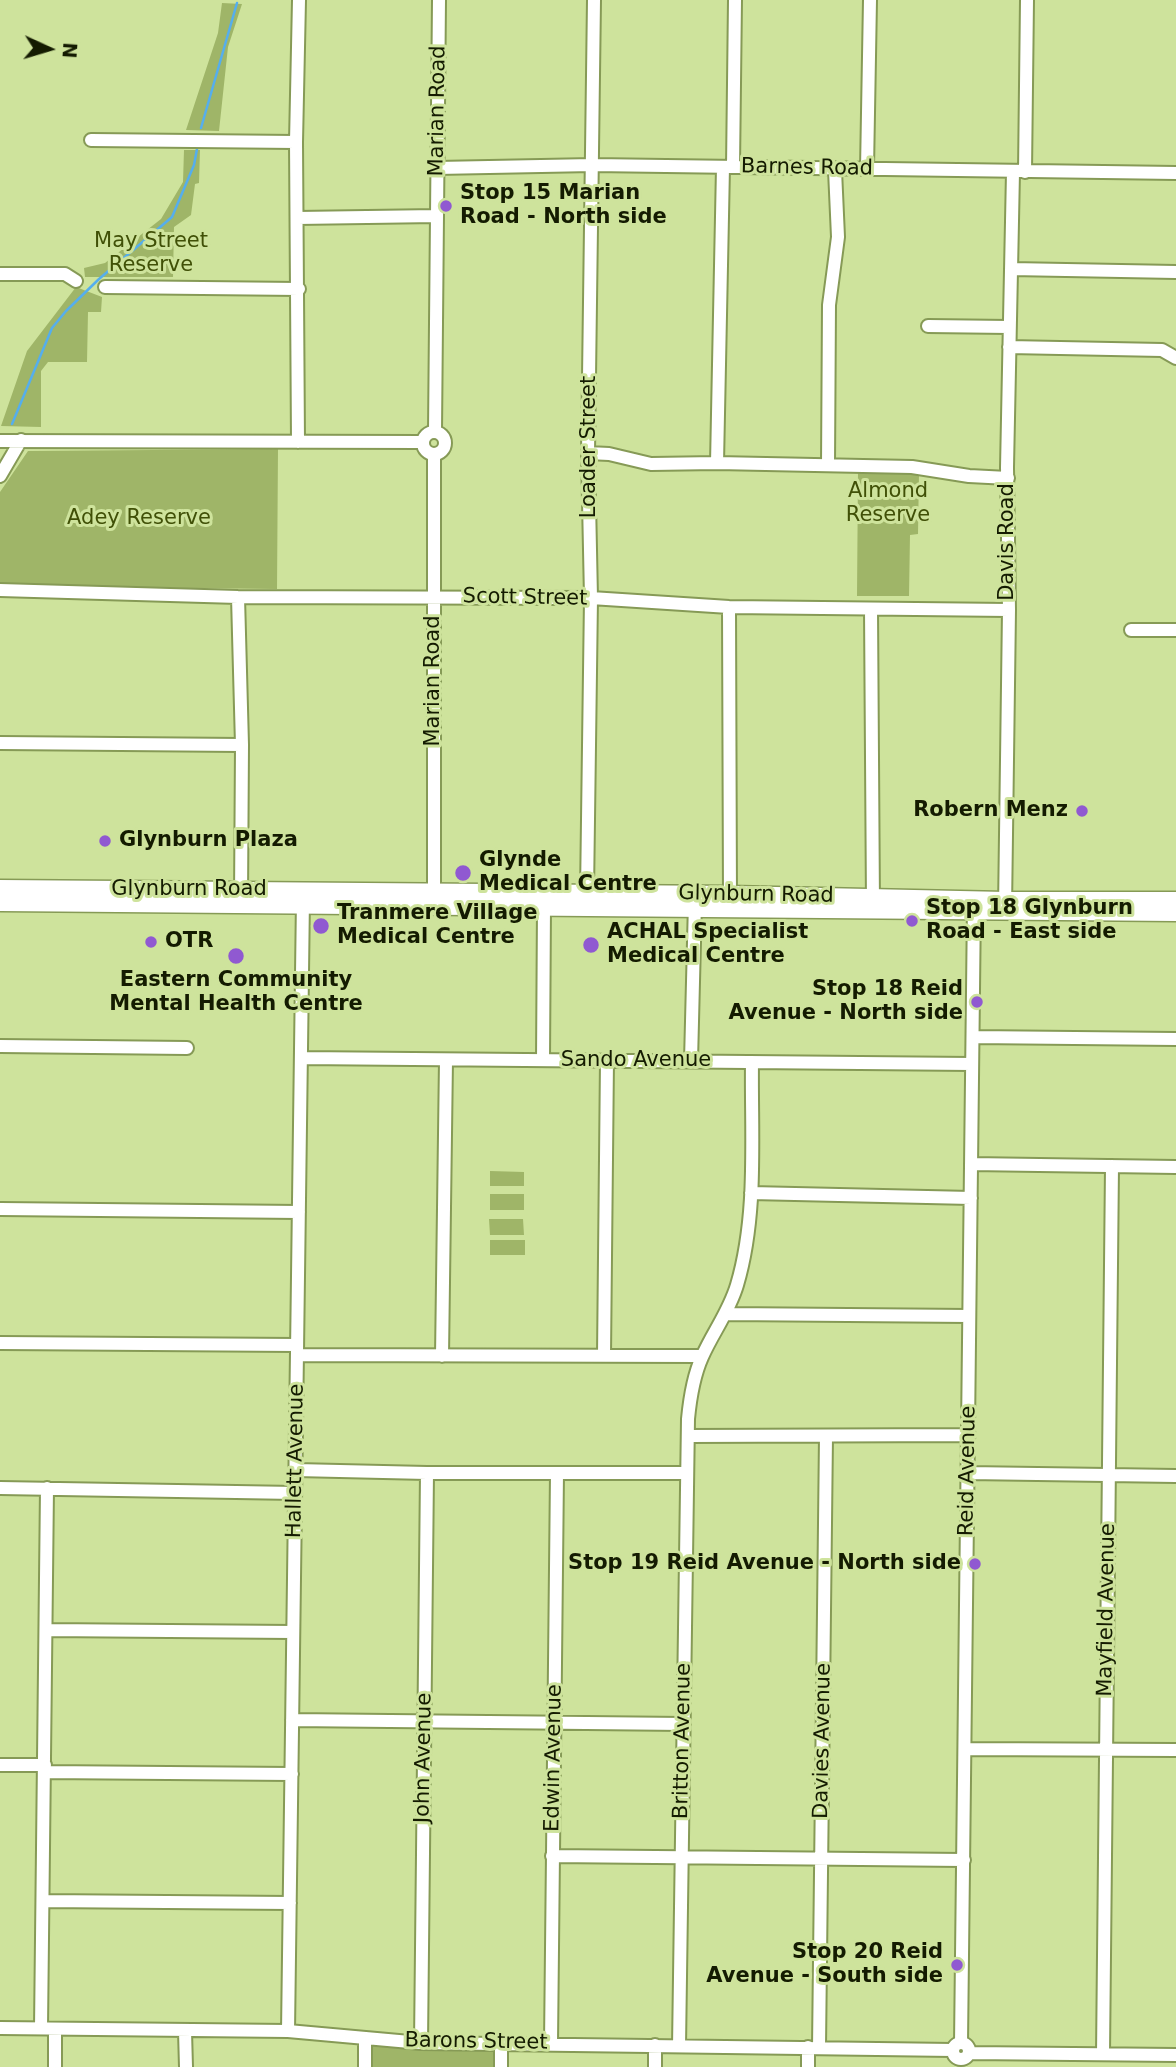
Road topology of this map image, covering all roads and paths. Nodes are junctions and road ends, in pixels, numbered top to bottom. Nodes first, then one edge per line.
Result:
1 (299, 0) edge
2 (439, 0) edge
3 (594, 0) edge
4 (735, 0) edge
5 (870, 0) edge
6 (1027, 0) edge
7 (91, 140) dead end
8 (296, 142) junction
9 (593, 166) junction
10 (728, 167) junction
11 (438, 168) junction
12 (867, 169) junction
13 (835, 170) junction
14 (1019, 172) junction
15 (1176, 173) edge
16 (437, 216) junction
17 (297, 218) junction
18 (1011, 269) junction
19 (1176, 272) edge
20 (0, 274) edge
21 (76, 281) dead end
22 (105, 287) dead end
23 (299, 289) junction
24 (928, 326) dead end
25 (1009, 327) junction
26 (1009, 347) junction
27 (1176, 358) edge
28 (435, 431) junction
29 (21, 440) junction
30 (0, 441) edge
31 (298, 442) junction
32 (422, 442) junction
33 (588, 453) junction
34 (434, 454) junction
35 (717, 463) junction
36 (828, 465) junction
37 (0, 476) edge
38 (1008, 478) junction
39 (0, 590) edge
40 (238, 597) junction
41 (434, 597) junction
42 (591, 598) junction
43 (729, 607) junction
44 (871, 609) junction
45 (1009, 610) junction
46 (1131, 630) dead end
47 (1176, 630) edge
48 (0, 743) edge
49 (242, 745) junction
50 (0, 888) edge
51 (168, 890) junction
52 (587, 893) junction
53 (241, 898) junction
54 (303, 898) junction
55 (434, 899) junction
56 (1176, 900) edge
57 (695, 902) junction
58 (730, 902) junction
59 (0, 903) edge
60 (873, 904) junction
61 (204, 905) junction
62 (974, 906) junction
63 (1005, 906) junction
64 (544, 907) junction
65 (1176, 913) edge
66 (972, 1037) junction
67 (1176, 1039) edge
68 (0, 1046) edge
69 (187, 1048) dead end
70 (301, 1058) junction
71 (446, 1060) junction
72 (543, 1060) junction
73 (607, 1060) junction
74 (691, 1061) junction
75 (752, 1062) junction
76 (972, 1064) junction
77 (971, 1164) junction
78 (1112, 1166) junction
79 (1176, 1167) edge
80 (751, 1193) junction
81 (971, 1198) junction
82 (0, 1209) edge
83 (299, 1212) junction
84 (727, 1314) junction
85 (969, 1316) junction
86 (0, 1343) edge
87 (297, 1350) junction
88 (604, 1355) junction
89 (442, 1356) junction
90 (702, 1356) junction
91 (969, 1435) junction
92 (688, 1436) junction
93 (827, 1436) junction
94 (296, 1470) junction
95 (427, 1473) junction
96 (557, 1473) junction
97 (968, 1473) junction
98 (687, 1474) junction
99 (1109, 1475) junction
100 (1176, 1476) edge
101 (0, 1488) edge
102 (47, 1488) junction
103 (295, 1493) junction
104 (46, 1630) junction
105 (293, 1633) junction
106 (292, 1720) junction
107 (424, 1721) junction
108 (555, 1722) junction
109 (684, 1724) junction
110 (965, 1749) junction
111 (1106, 1749) junction
112 (1176, 1750) edge
113 (0, 1765) edge
114 (44, 1768) junction
115 (292, 1774) junction
116 (552, 1856) junction
117 (682, 1856) junction
118 (821, 1858) junction
119 (964, 1860) junction
120 (43, 1900) junction
121 (290, 1902) junction
122 (0, 2028) edge
123 (41, 2028) junction
124 (55, 2029) junction
125 (185, 2031) junction
126 (288, 2031) junction
127 (365, 2039) junction
128 (421, 2043) junction
129 (551, 2043) junction
130 (501, 2044) junction
131 (655, 2045) junction
132 (679, 2046) junction
133 (813, 2047) junction
134 (1078, 2053) junction
135 (961, 2054) edge
136 (1103, 2054) junction
137 (1176, 2055) edge
138 (54, 2067) edge
139 (186, 2067) edge
140 (365, 2067) edge
141 (501, 2067) edge
142 (655, 2067) edge
143 (808, 2067) edge
144 (1077, 2067) edge

1 - 8 street
2 - 11 street, Marian Road
3 - 9 street, Loader Street
4 - 10 street
5 - 12 street
6 - 14 street, Davis Road
7 - 8 street
8 - 17 street
9 - 10 street, Barnes Road
9 - 11 street, Barnes Road
9 - 33 street, Loader Street
10 - 13 street, Barnes Road
10 - 35 street
11 - 16 street, Marian Road
12 - 13 street, Barnes Road
12 - 14 street, Barnes Road
13 - 36 street
14 - 15 street, Barnes Road
14 - 18 street, Davis Road
16 - 17 street
16 - 28 street, Marian Road
17 - 23 street
18 - 19 street
18 - 25 street, Davis Road
20 - 21 street
22 - 23 street
23 - 31 street
24 - 25 street
25 - 26 street, Davis Road
26 - 27 street
26 - 38 street, Davis Road
28 - 32 street
28 - 34 street
29 - 30 street
29 - 31 street
29 - 37 street
31 - 32 street
32 - 34 street
33 - 35 street
33 - 42 street, Loader Street
34 - 41 street, Marian Road
35 - 36 street
36 - 38 street
38 - 45 street, Davis Road
39 - 40 street, Scott Street
40 - 41 street, Scott Street
40 - 49 street
41 - 42 street, Scott Street
41 - 55 street, Marian Road
42 - 43 street, Scott Street
42 - 52 street, Loader Street
43 - 44 street, Scott Street
43 - 58 street
44 - 45 street, Scott Street
44 - 60 street
45 - 63 street, Davis Road
46 - 47 street
48 - 49 street
49 - 53 street
50 - 51 main road, Glynburn Road
51 - 53 main road, Glynburn Road
51 - 61 main road
52 - 55 main road, Glynburn Road
52 - 57 main road, Glynburn Road
53 - 54 main road, Glynburn Road
53 - 61 main road, Glynburn Road
54 - 55 main road, Glynburn Road
54 - 70 street, Hallett Avenue
55 - 64 main road, Glynburn Road
56 - 63 main road, Glynburn Road
57 - 58 main road, Glynburn Road
57 - 64 main road, Glynburn Road
57 - 74 street
58 - 60 main road, Glynburn Road
59 - 61 main road, Glynburn Road
60 - 62 main road, Glynburn Road
62 - 63 main road, Glynburn Road
62 - 66 street, Reid Avenue
63 - 65 main road, Glynburn Road
64 - 72 street
66 - 67 street
66 - 76 street, Reid Avenue
68 - 69 street
70 - 71 street, Sando Avenue
70 - 83 street, Hallett Avenue
71 - 72 street, Sando Avenue
71 - 89 street
72 - 73 street, Sando Avenue
73 - 74 street, Sando Avenue
73 - 88 street
74 - 75 street, Sando Avenue
75 - 76 street, Sando Avenue
75 - 80 street, Britton Avenue
76 - 77 street, Reid Avenue
77 - 78 street
77 - 81 street, Reid Avenue
78 - 79 street
78 - 99 street, Mayfield Avenue
80 - 81 street
80 - 84 street, Britton Avenue
81 - 85 street, Reid Avenue
82 - 83 street
83 - 87 street, Hallett Avenue
84 - 85 street
84 - 90 street, Britton Avenue
85 - 91 street, Reid Avenue
86 - 87 street
87 - 89 street
87 - 94 street, Hallett Avenue
88 - 89 street
88 - 90 street
90 - 92 street, Britton Avenue
91 - 93 street
91 - 97 street, Reid Avenue
92 - 93 street
92 - 98 street, Britton Avenue
93 - 118 street, Davies Avenue
94 - 95 street
94 - 103 street, Hallett Avenue
95 - 96 street
95 - 107 street, John Avenue
96 - 98 street
96 - 108 street, Edwin Avenue
97 - 99 street
97 - 110 street, Reid Avenue
98 - 109 street, Britton Avenue
99 - 100 street
99 - 111 street, Mayfield Avenue
101 - 102 street
102 - 103 street
102 - 104 street
103 - 105 street, Hallett Avenue
104 - 105 street
104 - 114 street
105 - 106 street, Hallett Avenue
106 - 107 street
106 - 115 street, Hallett Avenue
107 - 108 street
107 - 128 street, John Avenue
108 - 109 street
108 - 116 street, Edwin Avenue
109 - 117 street, Britton Avenue
110 - 111 street
110 - 119 street, Reid Avenue
111 - 112 street
111 - 136 street, Mayfield Avenue
113 - 114 street
114 - 115 street
114 - 120 street
115 - 121 street, Hallett Avenue
116 - 117 street
116 - 129 street, Edwin Avenue
117 - 118 street
117 - 132 street, Britton Avenue
118 - 119 street
118 - 133 street, Davies Avenue
119 - 135 street, Reid Avenue
120 - 121 street
120 - 123 street
121 - 126 street, Hallett Avenue
122 - 123 street, Barons Street
123 - 124 street, Barons Street
124 - 125 street, Barons Street
124 - 138 street
125 - 126 street, Barons Street
125 - 139 street
126 - 127 street, Barons Street
127 - 128 street, Barons Street
127 - 140 street
128 - 130 street, Barons Street
129 - 130 street, Barons Street
129 - 131 street, Barons Street
130 - 141 street
131 - 132 street, Barons Street
131 - 142 street
132 - 133 street, Barons Street
133 - 135 street, Barons Street
133 - 143 street, Davies Avenue
134 - 135 street, Barons Street
134 - 136 street, Barons Street
134 - 144 street
136 - 137 street, Barons Street

